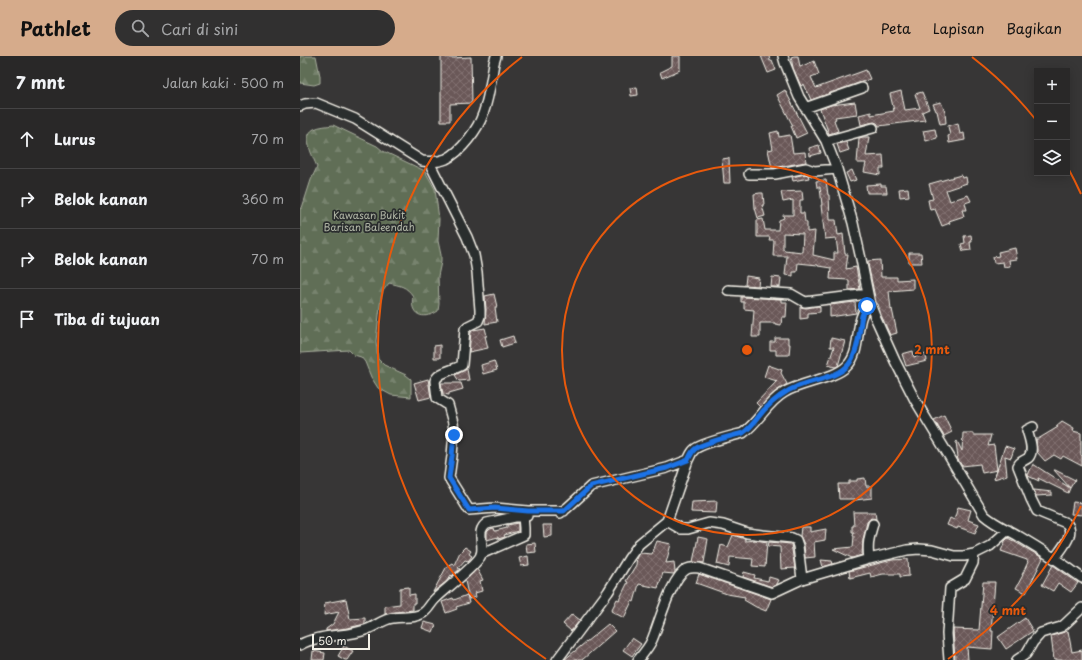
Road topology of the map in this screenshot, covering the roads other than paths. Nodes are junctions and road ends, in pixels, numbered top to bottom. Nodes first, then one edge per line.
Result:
1 (496, 56) edge
2 (783, 56) edge
3 (862, 88) dead end
4 (300, 106) edge
5 (806, 108) junction
6 (873, 128) dead end
7 (826, 141) junction
8 (429, 162) junction
9 (837, 169) junction
10 (749, 174) dead end
11 (728, 290) dead end
12 (868, 294) junction
13 (870, 304) junction
14 (1033, 427) dead end
15 (688, 460) junction
16 (564, 511) junction
17 (522, 516) junction
18 (667, 520) junction
19 (873, 524) dead end
20 (1008, 530) junction
21 (481, 554) junction
22 (974, 554) junction
23 (1055, 558) junction
24 (869, 559) junction
25 (1082, 578) edge
26 (802, 579) junction
27 (1082, 608) edge
28 (300, 645) edge
29 (558, 660) edge
30 (638, 660) edge
31 (949, 660) edge
32 (1017, 660) edge

1 - 8 street
2 - 5 street
3 - 5 street
4 - 8 street
5 - 7 street
6 - 7 street
7 - 9 street
8 - 16 street
9 - 10 street
9 - 12 street
11 - 12 street
12 - 13 street
13 - 15 street
13 - 20 street
14 - 23 street
15 - 16 street
15 - 18 street
16 - 17 street
17 - 21 street
17 - 21 street
18 - 26 street
18 - 29 street
19 - 24 street
20 - 22 street
20 - 23 street
21 - 28 street
22 - 24 street
22 - 31 street
23 - 25 street
24 - 26 street
26 - 30 street
27 - 32 street

